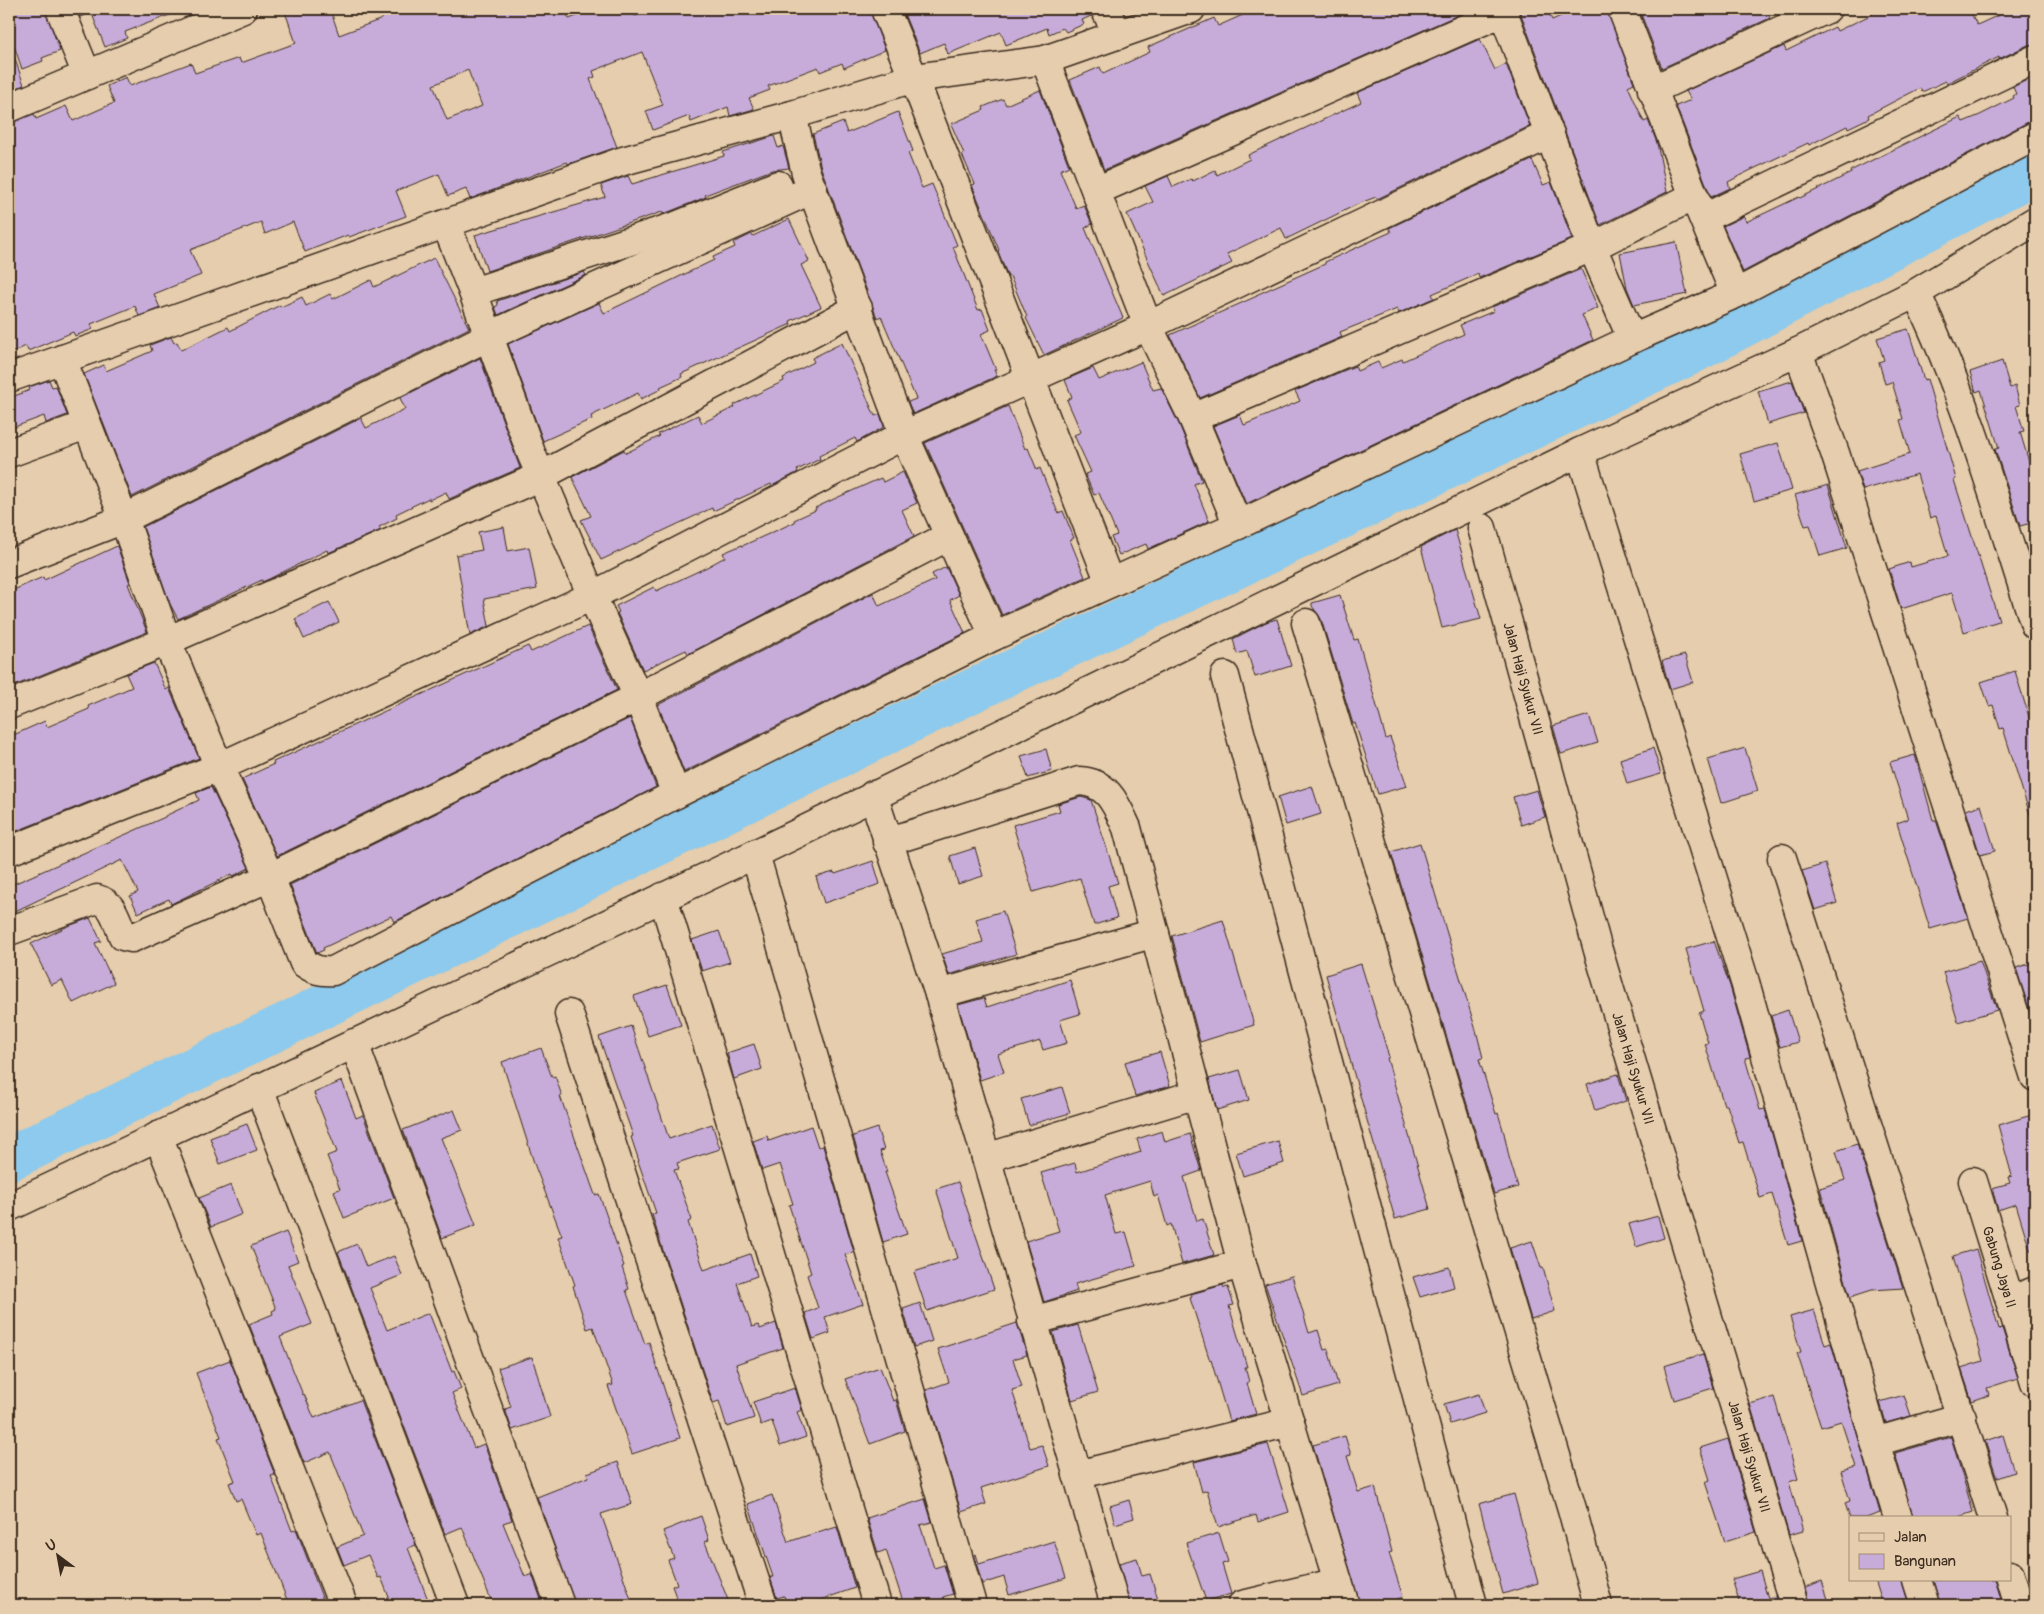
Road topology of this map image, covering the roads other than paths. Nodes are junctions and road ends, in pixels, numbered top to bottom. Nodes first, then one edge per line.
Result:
1 (60, 9) edge
2 (243, 9) edge
3 (885, 9) edge
4 (1105, 9) edge
5 (1191, 9) edge
6 (1622, 9) edge
7 (1827, 9) edge
8 (1503, 10) edge
9 (1118, 35) junction
10 (2035, 59) edge
11 (1045, 60) junction
12 (87, 75) junction
13 (914, 78) junction
14 (1652, 90) junction
15 (9, 108) edge
16 (792, 115) junction
17 (1550, 134) junction
18 (2035, 136) edge
19 (810, 181) junction
20 (1096, 191) junction
21 (1699, 207) junction
22 (2035, 221) edge
23 (446, 224) junction
24 (1592, 247) junction
25 (473, 292) junction
26 (1916, 293) junction
27 (1735, 294) junction
28 (858, 308) junction
29 (1148, 326) junction
30 (489, 336) junction
31 (1632, 339) junction
32 (1798, 352) junction
33 (62, 359) junction
34 (9, 378) edge
35 (1031, 380) junction
36 (1193, 418) junction
37 (86, 425) junction
38 (904, 435) junction
39 (1580, 452) junction
40 (9, 453) edge
41 (541, 476) junction
42 (124, 519) junction
43 (1238, 524) junction
44 (1482, 528) dead end
45 (948, 536) junction
46 (9, 564) edge
47 (1110, 583) junction
48 (592, 596) junction
49 (1306, 623) dead end
50 (2035, 625) edge
51 (994, 636) junction
52 (167, 641) junction
53 (1225, 676) dead end
54 (638, 697) junction
55 (9, 705) edge
56 (219, 767) junction
57 (676, 794) junction
58 (873, 796) junction
59 (887, 842) junction
60 (9, 851) edge
61 (755, 854) junction
62 (1782, 858) dead end
63 (270, 877) junction
64 (663, 897) junction
65 (9, 931) edge
66 (1155, 933) junction
67 (939, 994) junction
68 (568, 1014) dead end
69 (354, 1043) junction
70 (2035, 1077) edge
71 (259, 1088) junction
72 (1197, 1094) junction
73 (158, 1136) junction
74 (986, 1158) junction
75 (1973, 1180) dead end
76 (9, 1207) edge
77 (1242, 1264) junction
78 (2035, 1291) edge
79 (2010, 1301) junction
80 (1032, 1321) junction
81 (2035, 1382) edge
82 (1962, 1417) junction
83 (1290, 1422) junction
84 (1875, 1442) junction
85 (1077, 1475) junction
86 (1897, 1516) edge
87 (1992, 1516) edge
88 (1918, 1582) edge
89 (2012, 1582) edge
90 (1341, 1594) edge
91 (343, 1605) edge
92 (455, 1605) edge
93 (560, 1605) edge
94 (763, 1605) edge
95 (877, 1605) edge
96 (972, 1605) edge
97 (1115, 1605) edge
98 (1242, 1605) edge
99 (1473, 1605) edge
100 (1598, 1605) edge
101 (1794, 1605) edge
102 (1925, 1605) edge
103 (2019, 1605) edge

1 - 12 street
2 - 12 street
3 - 13 street
4 - 9 street
5 - 9 street
6 - 14 street
7 - 14 street
8 - 17 street
8 - 20 street
9 - 11 street
10 - 21 street
11 - 13 street
11 - 20 street
12 - 15 street
13 - 16 street
13 - 35 street
14 - 21 street
16 - 19 street
16 - 23 street
17 - 24 street
17 - 29 street
18 - 27 street
19 - 25 street
19 - 28 street
19 - 30 street
20 - 29 street
21 - 24 street
21 - 27 street
22 - 26 street
23 - 25 street
23 - 33 street
24 - 31 street
24 - 36 street
25 - 30 street
26 - 32 street
26 - 50 street
27 - 31 street
28 - 38 street
28 - 41 street
29 - 35 street
29 - 36 street
30 - 41 street
30 - 42 street
31 - 43 street
32 - 39 street
32 - 70 street
33 - 34 street
33 - 37 street
35 - 38 street
35 - 47 street
36 - 43 street
37 - 40 street
37 - 42 street
38 - 45 street
38 - 48 street
39 - 58 street
39 - 84 street
41 - 48 street
41 - 52 street
42 - 46 street
42 - 52 street
43 - 47 street
44 - 101 street, Jalan Haji Syukur VII
45 - 51 street
45 - 54 street
47 - 51 street
48 - 54 street
48 - 56 street
49 - 100 street
51 - 57 street
52 - 55 street
52 - 56 street
53 - 99 street
54 - 57 street
54 - 63 street
56 - 60 street
56 - 63 street
57 - 63 street
58 - 59 street
58 - 61 street
59 - 66 street
59 - 67 street
61 - 64 street
61 - 96 street
62 - 82 street
63 - 65 street
64 - 69 street
64 - 95 street
66 - 67 street
66 - 72 street
67 - 74 street
68 - 94 street
69 - 71 street
69 - 93 street
71 - 73 street
71 - 92 street
72 - 74 street
72 - 77 street
73 - 76 street
73 - 91 street
74 - 80 street
75 - 79 street, Gabung Jaya II
77 - 80 street
77 - 83 street
78 - 79 street
79 - 81 street, Gabung Jaya II
80 - 85 street
82 - 84 street
82 - 87 street
83 - 85 street
83 - 90 street
84 - 86 street
85 - 97 street
88 - 102 street
89 - 103 street
90 - 98 street

